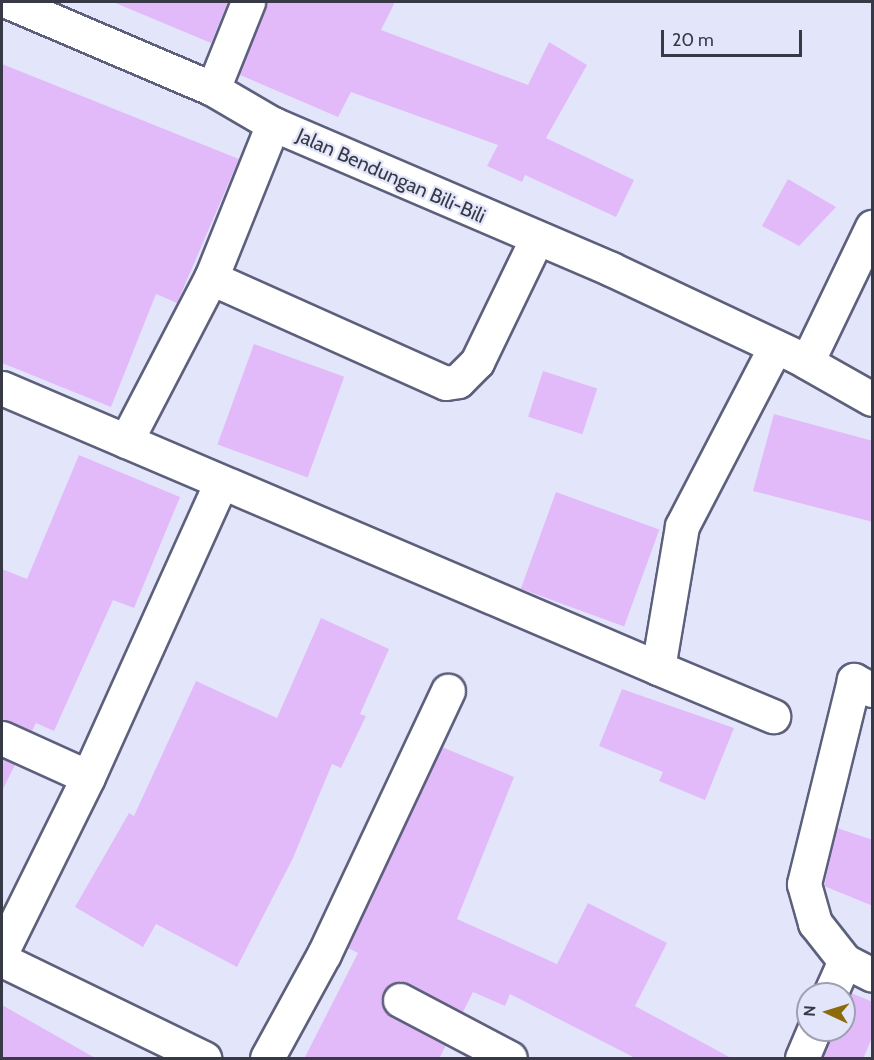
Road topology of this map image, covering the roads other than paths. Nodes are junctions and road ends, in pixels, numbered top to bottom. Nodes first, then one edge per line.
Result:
1 (9, 2) edge
2 (248, 2) edge
3 (213, 89) junction
4 (273, 124) junction
5 (873, 227) edge
6 (536, 240) junction
7 (211, 278) junction
8 (775, 347) junction
9 (807, 362) junction
10 (2, 388) edge
11 (873, 399) edge
12 (126, 441) junction
13 (220, 484) junction
14 (658, 668) junction
15 (873, 690) edge
16 (448, 691) dead end
17 (773, 716) dead end
18 (2, 738) edge
19 (88, 777) junction
20 (2, 951) edge
21 (2, 960) edge
22 (859, 968) edge
23 (843, 982) edge
24 (400, 1000) dead end
25 (809, 1042) edge
26 (505, 1057) edge
27 (204, 1059) edge
28 (267, 1059) edge
29 (802, 1059) edge

1 - 3 street, Jalan Bendungan Bili-Bili
2 - 3 street
3 - 4 street, Jalan Bendungan Bili-Bili
4 - 6 street, Jalan Bendungan Bili-Bili
4 - 7 street
5 - 9 street
6 - 7 street
6 - 8 street, Jalan Bendungan Bili-Bili
7 - 12 street
8 - 9 street, Jalan Bendungan Bili-Bili
8 - 14 street
9 - 11 street, Jalan Bendungan Bili-Bili
10 - 12 street
12 - 13 street
13 - 14 street
13 - 19 street
14 - 17 street
15 - 22 street
16 - 28 street
18 - 19 street
19 - 20 street
21 - 27 street
22 - 23 street
24 - 26 street
25 - 29 street

